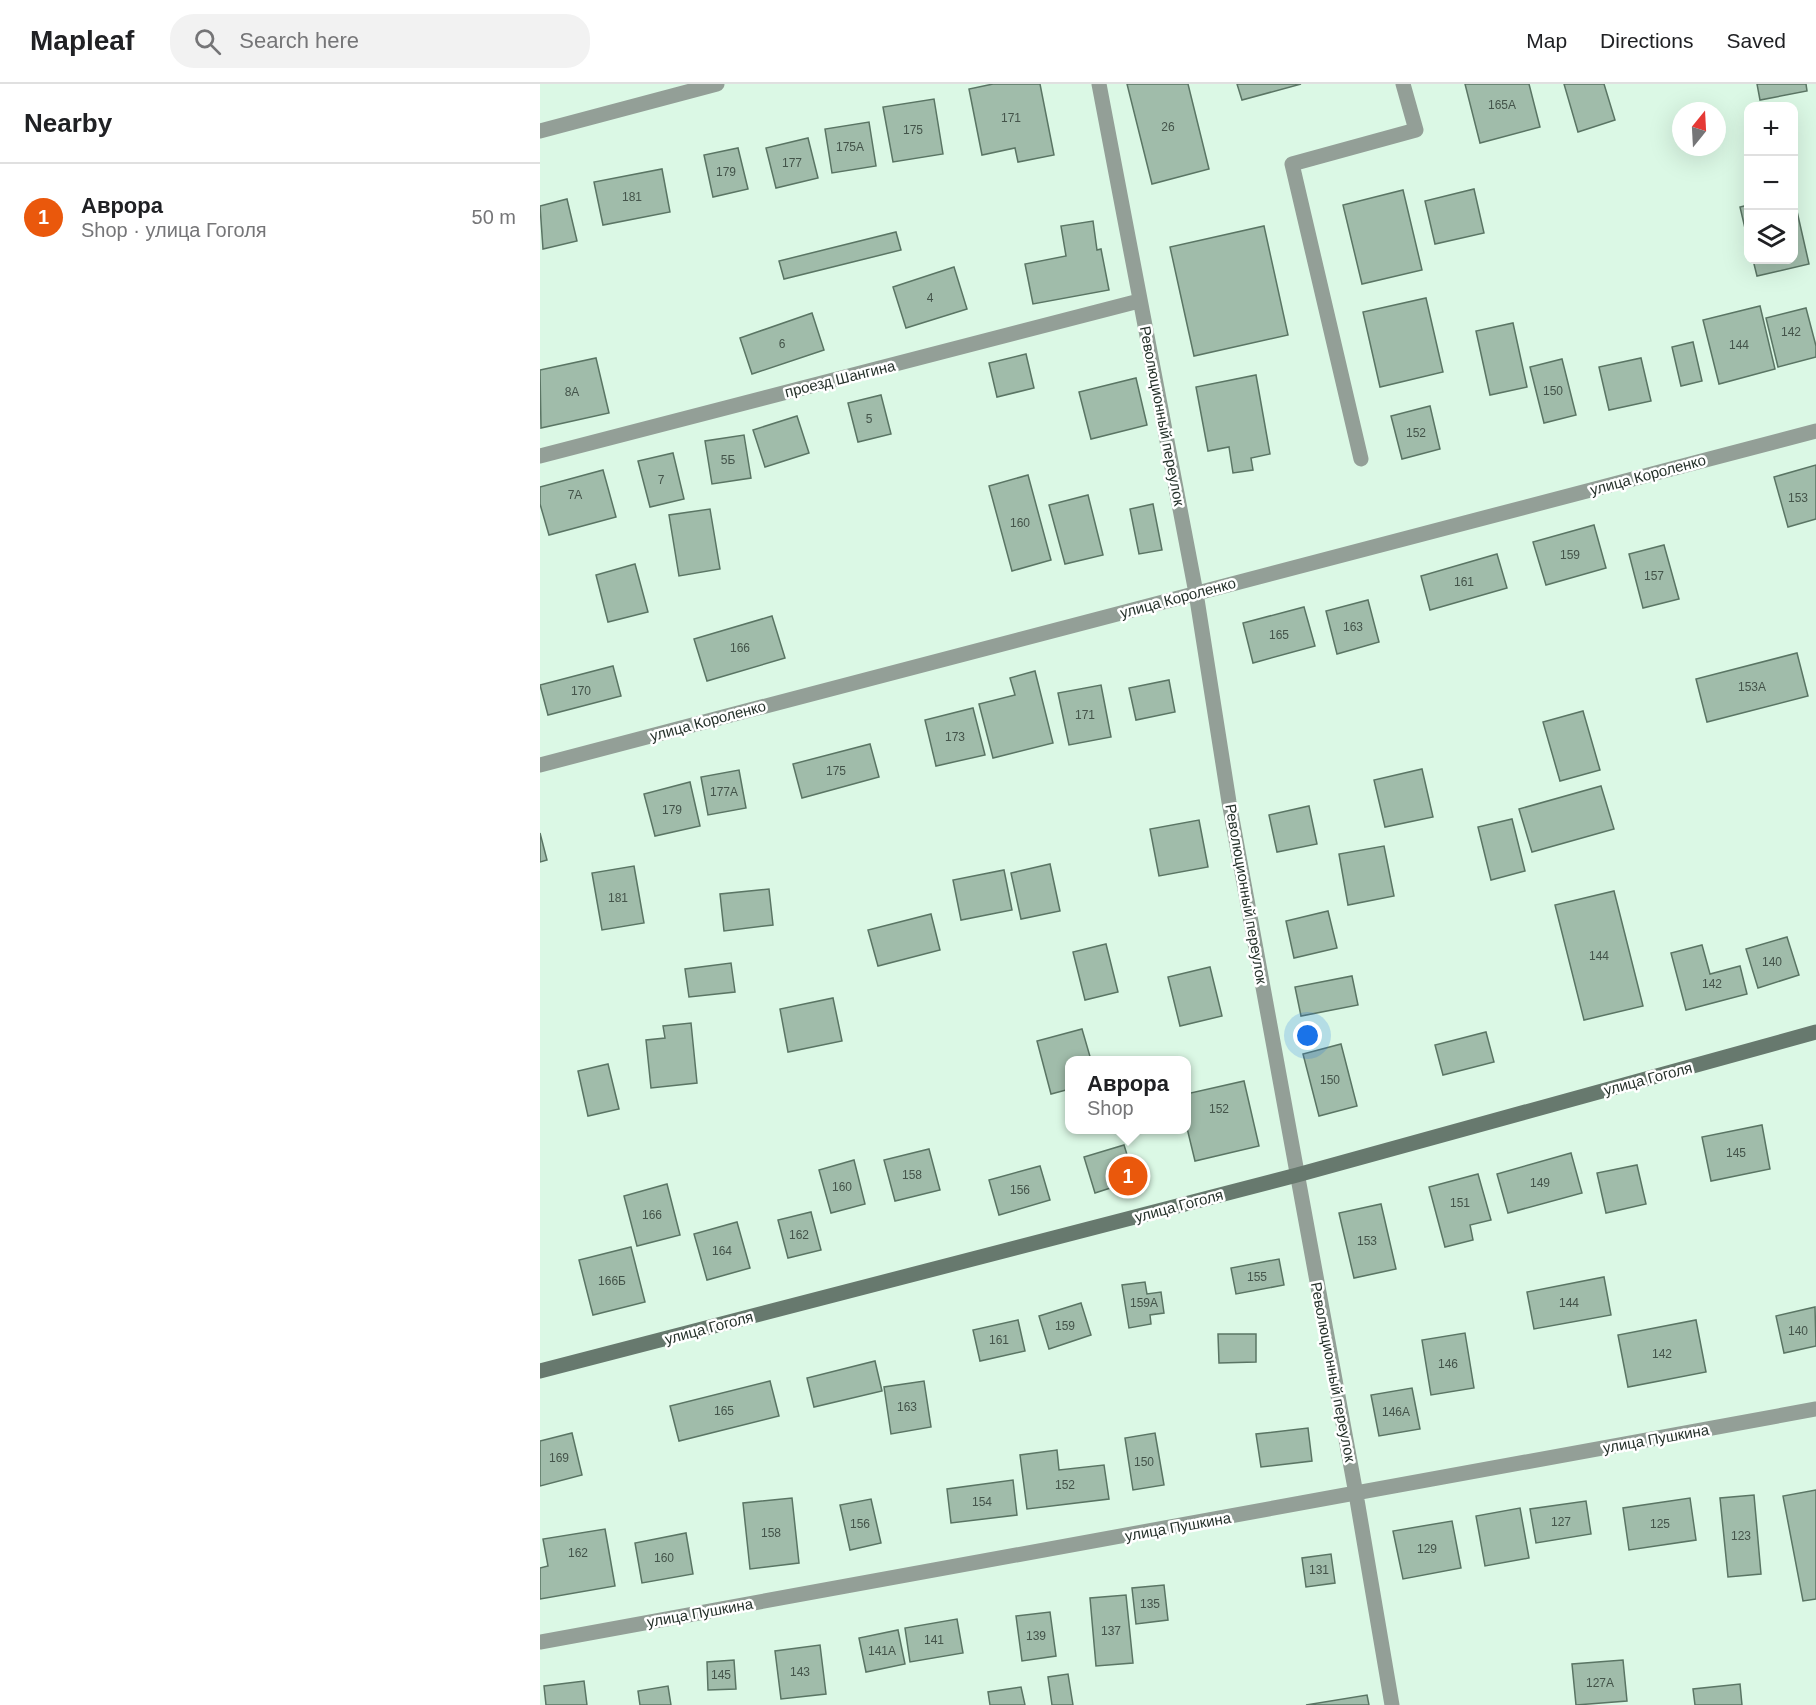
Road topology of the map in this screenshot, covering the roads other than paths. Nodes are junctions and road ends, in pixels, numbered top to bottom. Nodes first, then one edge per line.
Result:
1 (717, 84) edge
2 (1099, 84) edge
3 (1403, 84) edge
4 (540, 131) edge
5 (1139, 301) junction
6 (1816, 430) edge
7 (540, 456) edge
8 (1361, 459) dead end
9 (1196, 593) junction
10 (540, 765) edge
11 (1816, 1032) edge
12 (1297, 1175) junction
13 (540, 1371) edge
14 (1816, 1409) edge
15 (1356, 1494) junction
16 (540, 1642) edge
17 (1392, 1705) edge

1 - 4 street
2 - 5 street, Революционный переулок
3 - 8 street
5 - 7 street, проезд Шангина
5 - 9 street, Революционный переулок
6 - 9 street, улица Короленко
9 - 10 street, улица Короленко
9 - 12 street, Революционный переулок
11 - 12 street, улица Гоголя
12 - 13 street, улица Гоголя
12 - 15 street, Революционный переулок
14 - 15 street, улица Пушкина
15 - 16 street, улица Пушкина
15 - 17 street, Революционный переулок

